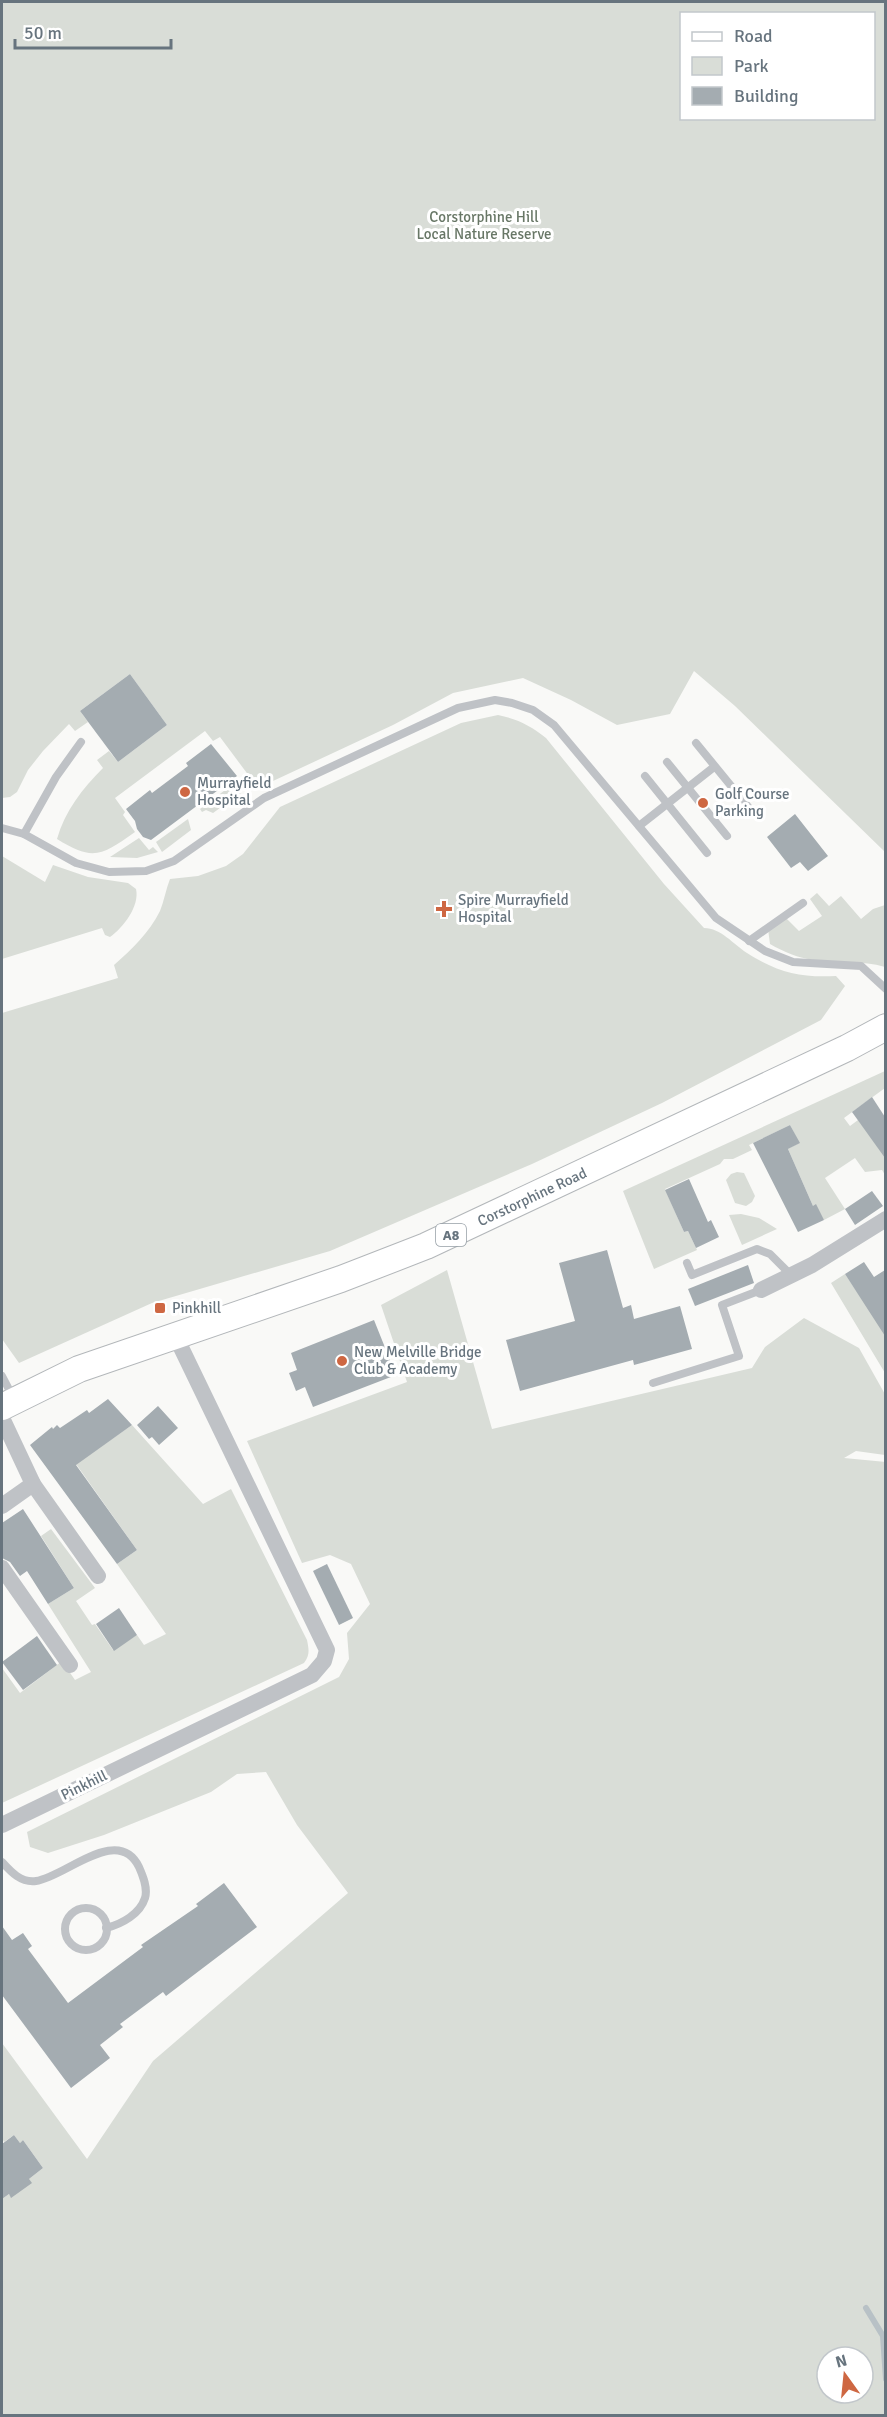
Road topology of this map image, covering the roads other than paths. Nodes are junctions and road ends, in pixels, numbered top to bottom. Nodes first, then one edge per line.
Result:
1 (81, 742) dead end
2 (696, 743) dead end
3 (667, 762) dead end
4 (714, 767) junction
5 (645, 776) dead end
6 (688, 788) junction
7 (668, 803) junction
8 (754, 814) dead end
9 (639, 826) junction
10 (2, 828) edge
11 (24, 834) junction
12 (727, 836) dead end
13 (707, 853) dead end
14 (803, 903) dead end
15 (749, 941) junction
16 (885, 989) edge
17 (885, 1027) edge
18 (885, 1219) edge
19 (687, 1263) dead end
20 (791, 1275) junction
21 (761, 1290) joint
22 (175, 1335) junction
23 (2, 1376) edge
24 (653, 1383) dead end
25 (6, 1409) edge
26 (33, 1484) junction
27 (2, 1506) edge
28 (2, 1568) edge
29 (98, 1576) dead end
30 (70, 1665) dead end
31 (2, 1825) edge
32 (2, 1862) edge
33 (106, 1928) junction

1 - 11 lane
2 - 4 lane
3 - 6 lane
4 - 6 lane
4 - 8 lane
5 - 7 lane
6 - 7 lane
6 - 12 lane
7 - 9 lane
7 - 13 lane
9 - 11 lane
9 - 15 lane
10 - 11 lane
14 - 15 lane
15 - 16 lane
17 - 22 main road, Corstorphine Road / A8
18 - 20 street
19 - 20 lane
20 - 21 street
21 - 24 lane
22 - 25 main road, Corstorphine Road / A8
22 - 31 street, Pinkhill
23 - 25 lane
25 - 26 street
26 - 27 street
26 - 29 street
28 - 30 street
32 - 33 lane
33 - 33 lane

